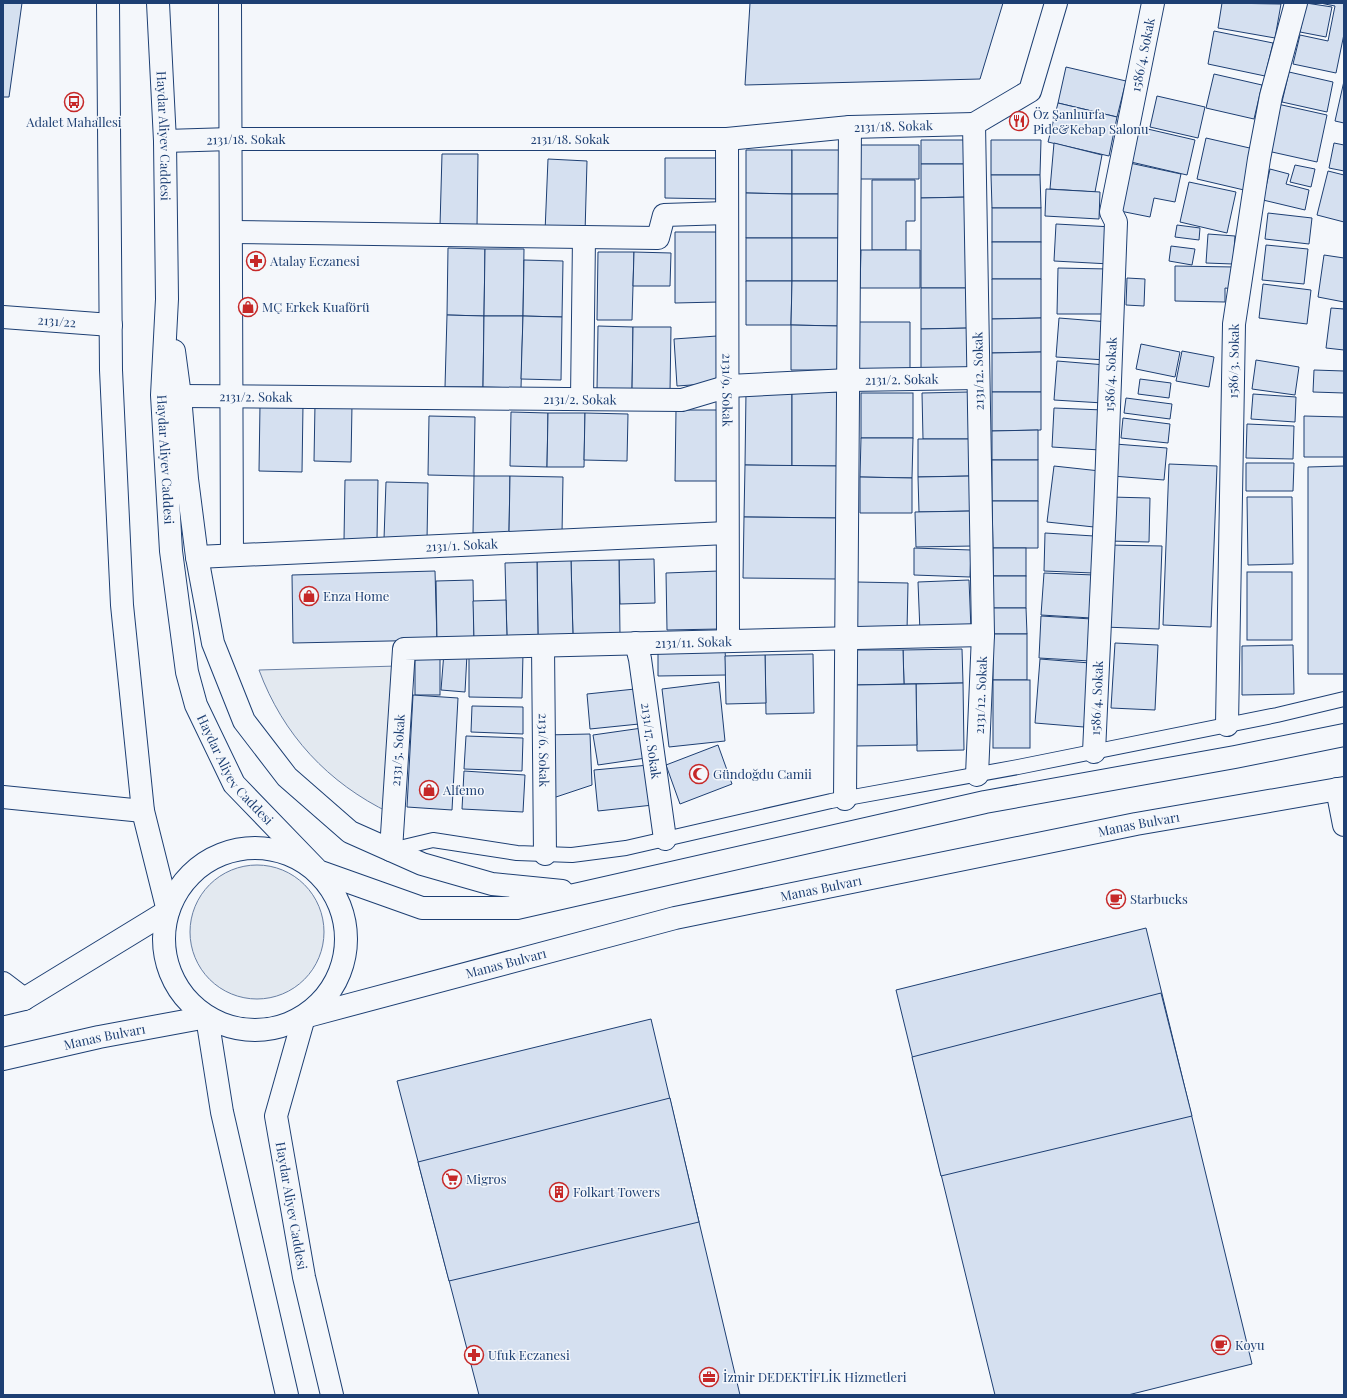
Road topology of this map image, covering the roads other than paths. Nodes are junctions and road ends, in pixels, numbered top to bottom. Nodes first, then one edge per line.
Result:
1 (108, 3) edge
2 (158, 3) edge
3 (230, 3) edge
4 (1056, 3) edge
5 (1153, 3) edge
6 (1296, 3) edge
7 (974, 124) junction
8 (850, 127) junction
9 (231, 139) junction
10 (727, 140) junction
11 (165, 141) junction
12 (728, 213) junction
13 (232, 232) junction
14 (584, 237) junction
15 (168, 299) junction
16 (3, 317) edge
17 (111, 325) junction
18 (978, 378) junction
19 (849, 380) junction
20 (728, 386) junction
21 (180, 396) junction
22 (232, 396) junction
23 (582, 399) junction
24 (727, 533) junction
25 (232, 555) junction
26 (197, 557) junction
27 (983, 635) junction
28 (847, 638) junction
29 (728, 641) junction
30 (636, 643) junction
31 (543, 646) junction
32 (404, 649) joint
33 (1344, 699) edge
34 (1227, 725) junction
35 (1344, 735) edge
36 (1094, 752) junction
37 (977, 775) junction
38 (1340, 788) edge
39 (3, 797) edge
40 (845, 798) junction
41 (143, 812) junction
42 (1344, 825) edge
43 (665, 839) junction
44 (391, 850) junction
45 (545, 854) junction
46 (318, 871) junction
47 (579, 893) junction
48 (168, 911) junction
49 (3, 983) edge
50 (24, 999) junction
51 (3, 1004) edge
52 (207, 1017) junction
53 (304, 1017) junction
54 (3, 1058) edge
55 (287, 1395) edge
56 (332, 1395) edge

1 - 17 street
2 - 11 street, Haydar Aliyev Caddesi
3 - 9 street
4 - 7 street
5 - 36 street, 1586/4. Sokak
6 - 34 street, 1586/3. Sokak
7 - 8 street, 2131/18. Sokak
7 - 18 street, 2131/12. Sokak
8 - 10 street, 2131/18. Sokak
8 - 19 street
9 - 10 street, 2131/18. Sokak
9 - 11 street, 2131/18. Sokak
9 - 13 street
10 - 12 street, 2131/9. Sokak
11 - 15 street, Haydar Aliyev Caddesi
12 - 14 street
12 - 20 street, 2131/9. Sokak
13 - 14 street
13 - 22 street
14 - 23 street
15 - 21 street
15 - 46 street, Haydar Aliyev Caddesi
16 - 17 street, 2131/22
17 - 41 street
18 - 19 street, 2131/2. Sokak
18 - 27 street, 2131/12. Sokak
19 - 20 street, 2131/2. Sokak
19 - 28 street
20 - 23 street, 2131/2. Sokak
20 - 24 street, 2131/9. Sokak
21 - 22 street, 2131/2. Sokak
21 - 26 street
22 - 23 street, 2131/2. Sokak
22 - 25 street
24 - 25 street, 2131/1. Sokak
24 - 29 street, 2131/9. Sokak
25 - 26 street, 2131/1. Sokak
26 - 44 street
27 - 28 street, 2131/11. Sokak
27 - 37 street, 2131/12. Sokak
28 - 29 street, 2131/11. Sokak
28 - 40 street
29 - 30 street, 2131/11. Sokak
30 - 31 street, 2131/11. Sokak
30 - 43 street, 2131/17. Sokak
31 - 32 street, 2131/11. Sokak
31 - 45 street, 2131/6. Sokak
32 - 44 street, 2131/5. Sokak
33 - 34 lane
34 - 36 lane
35 - 47 street
36 - 37 lane
37 - 40 lane
38 - 42 street
38 - 53 street, Manas Bulvarı
39 - 41 street
40 - 43 lane
41 - 48 street
43 - 45 lane
44 - 45 lane
44 - 47 street
46 - 47 street
46 - 48 street
46 - 53 street
48 - 50 street
48 - 52 street
49 - 50 street
50 - 51 street
52 - 53 street
52 - 54 street, Manas Bulvarı
52 - 55 street
53 - 56 street, Haydar Aliyev Caddesi

